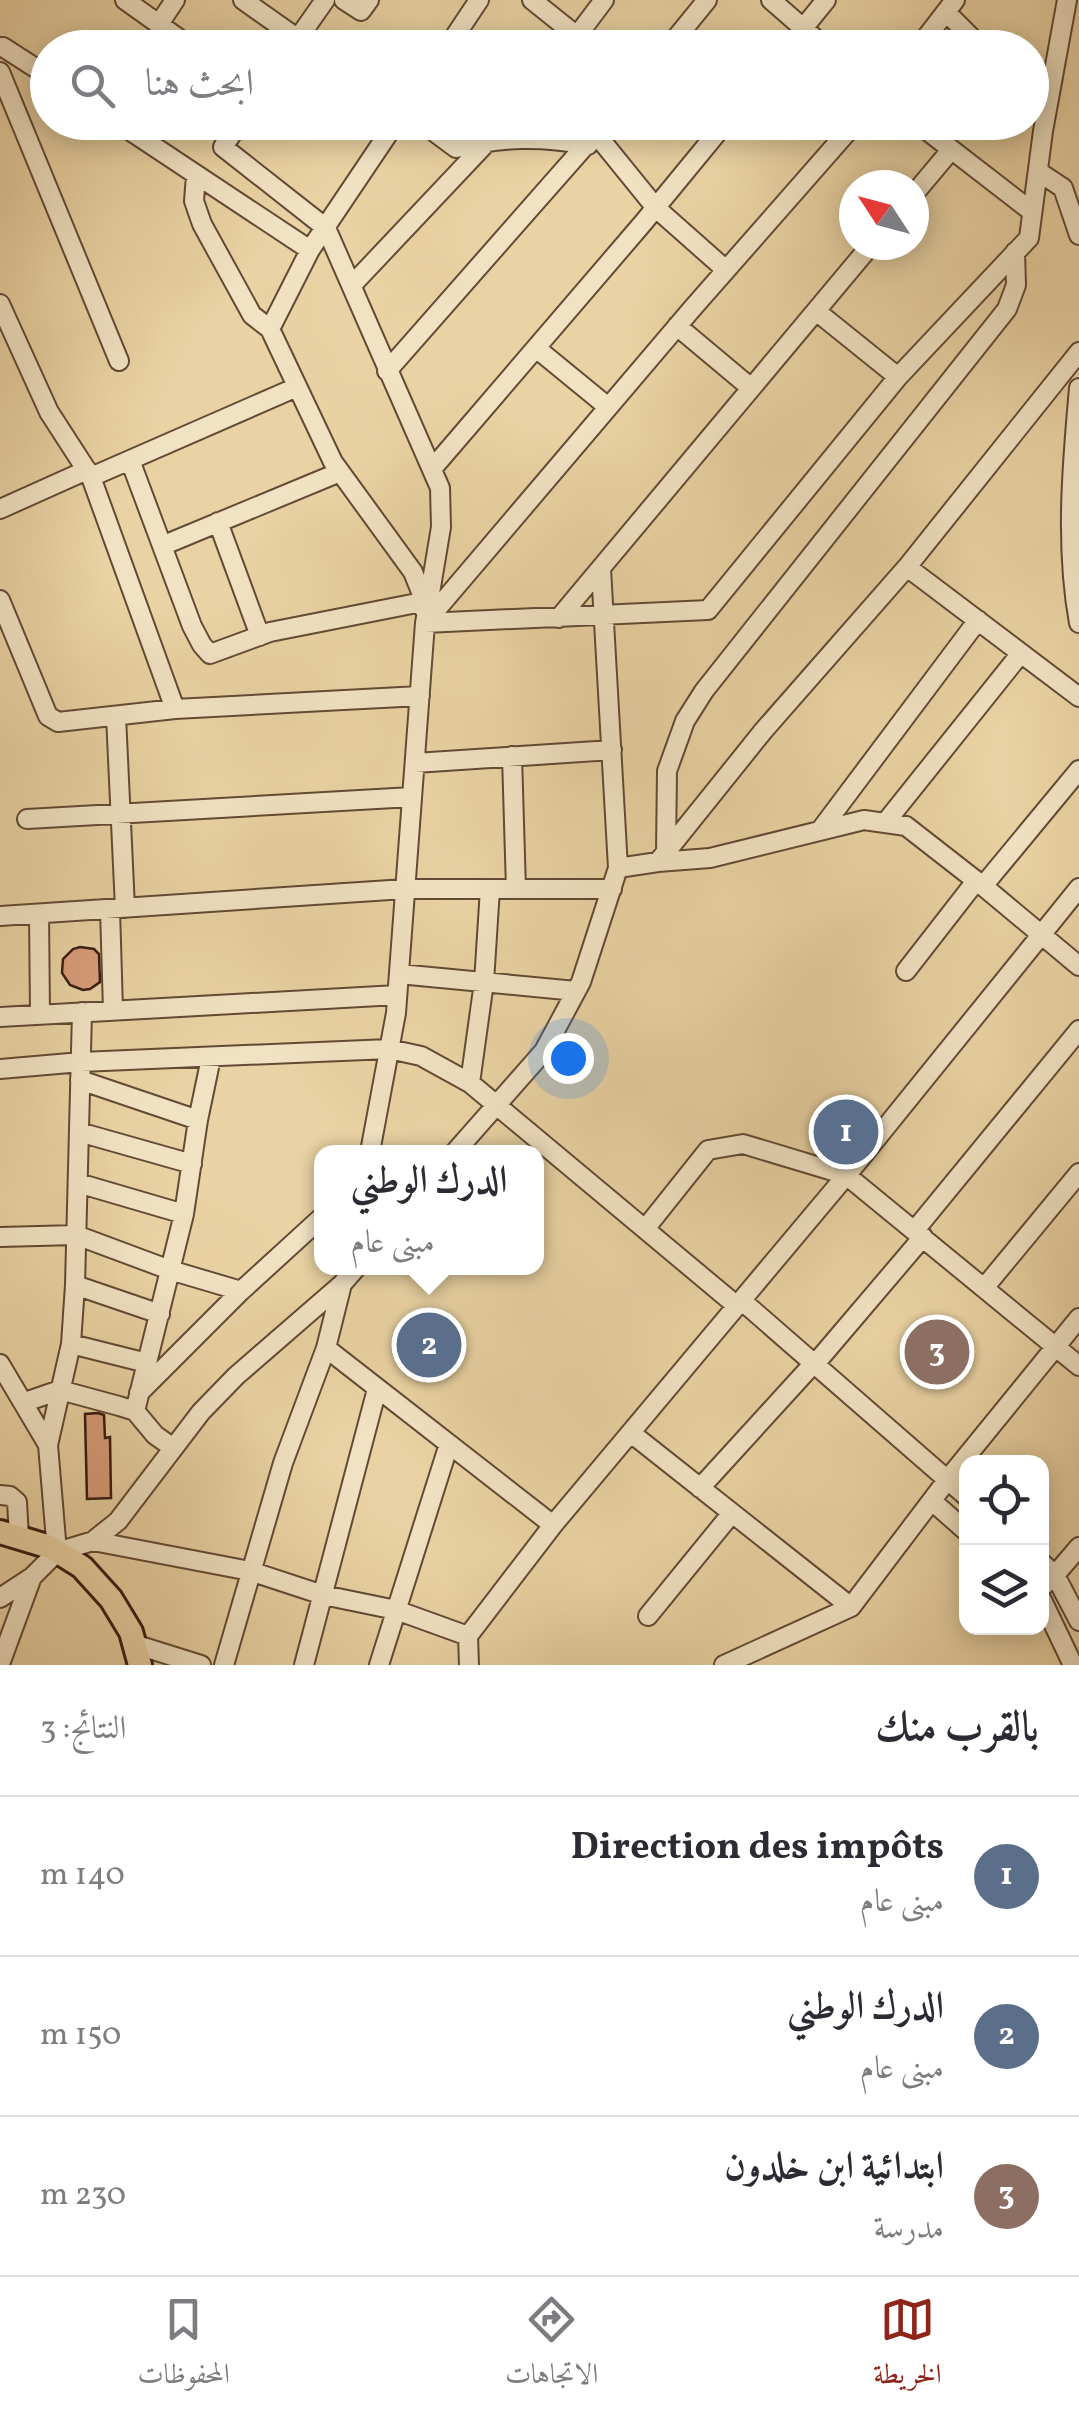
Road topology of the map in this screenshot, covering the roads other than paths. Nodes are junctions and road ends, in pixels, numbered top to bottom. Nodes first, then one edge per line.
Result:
1 (125, 0) edge
2 (175, 0) edge
3 (243, 0) edge
4 (325, 0) edge
5 (344, 0) edge
6 (369, 0) edge
7 (479, 0) edge
8 (532, 0) edge
9 (604, 0) edge
10 (708, 0) edge
11 (771, 0) edge
12 (826, 0) edge
13 (1068, 0) edge
14 (950, 6) edge
15 (159, 24) junction
16 (803, 28) junction
17 (167, 30) edge
18 (282, 30) edge
19 (308, 30) edge
20 (458, 30) edge
21 (561, 30) edge
22 (582, 30) edge
23 (683, 30) edge
24 (805, 30) edge
25 (932, 30) edge
26 (968, 30) edge
27 (0, 48) edge
28 (30, 64) edge
29 (0, 72) edge
30 (1049, 106) edge
31 (144, 140) edge
32 (228, 140) edge
33 (384, 140) edge
34 (445, 140) edge
35 (490, 140) joint
36 (591, 140) edge
37 (601, 140) edge
38 (711, 140) edge
39 (840, 140) edge
40 (938, 140) edge
41 (1042, 140) edge
42 (951, 150) junction
43 (1039, 172) junction
44 (196, 175) junction
45 (929, 176) edge
46 (656, 208) junction
47 (1031, 211) junction
48 (326, 228) junction
49 (1079, 235) edge
50 (310, 250) junction
51 (1016, 252) junction
52 (858, 260) edge
53 (726, 270) junction
54 (352, 285) junction
55 (0, 304) edge
56 (816, 311) junction
57 (677, 326) junction
58 (270, 329) junction
59 (536, 348) junction
60 (1079, 352) edge
61 (119, 361) dead end
62 (387, 370) junction
63 (898, 377) junction
64 (297, 386) junction
65 (751, 388) junction
66 (1079, 388) edge
67 (608, 407) junction
68 (130, 460) junction
69 (432, 469) junction
70 (340, 472) junction
71 (89, 473) junction
72 (0, 510) edge
73 (218, 522) junction
74 (164, 545) junction
75 (907, 567) junction
76 (601, 569) junction
77 (0, 600) edge
78 (422, 602) junction
79 (606, 616) junction
80 (559, 618) junction
81 (978, 620) junction
82 (425, 623) junction
83 (1079, 623) edge
84 (260, 636) junction
85 (1021, 653) junction
86 (420, 696) junction
87 (1079, 697) edge
88 (174, 709) junction
89 (116, 716) junction
90 (612, 750) junction
91 (512, 756) junction
92 (415, 763) junction
93 (1079, 770) edge
94 (412, 797) junction
95 (122, 814) junction
96 (27, 820) dead end
97 (885, 822) junction
98 (822, 828) junction
99 (662, 857) junction
100 (618, 868) junction
101 (979, 884) junction
102 (1079, 888) edge
103 (490, 889) junction
104 (516, 889) junction
105 (612, 889) junction
106 (405, 890) junction
107 (118, 908) junction
108 (1, 914) edge
109 (39, 914) junction
110 (1042, 934) junction
111 (1079, 966) edge
112 (906, 972) dead end
113 (399, 974) junction
114 (484, 982) junction
115 (576, 991) junction
116 (398, 995) junction
117 (113, 1010) junction
118 (82, 1012) junction
119 (40, 1013) junction
120 (0, 1017) edge
121 (1079, 1030) edge
122 (389, 1049) junction
123 (211, 1058) junction
124 (0, 1068) edge
125 (80, 1071) junction
126 (470, 1082) junction
127 (498, 1106) junction
128 (198, 1120) junction
129 (79, 1132) junction
130 (371, 1145) edge
131 (462, 1145) edge
132 (192, 1164) junction
133 (1079, 1173) edge
134 (846, 1175) junction
135 (78, 1182) junction
136 (184, 1214) junction
137 (314, 1224) edge
138 (645, 1229) junction
139 (919, 1234) junction
140 (76, 1236) junction
141 (0, 1237) edge
142 (170, 1270) junction
143 (347, 1275) edge
144 (348, 1275) edge
145 (75, 1285) junction
146 (984, 1288) junction
147 (241, 1291) junction
148 (739, 1303) junction
149 (160, 1314) junction
150 (1079, 1318) edge
151 (71, 1344) junction
152 (1055, 1346) junction
153 (326, 1348) junction
154 (147, 1363) junction
155 (814, 1363) junction
156 (0, 1364) edge
157 (1079, 1366) edge
158 (378, 1389) junction
159 (60, 1390) junction
160 (25, 1402) junction
161 (137, 1402) junction
162 (631, 1432) junction
163 (448, 1444) junction
164 (48, 1445) junction
165 (172, 1448) junction
166 (948, 1480) junction
167 (700, 1488) junction
168 (959, 1490) edge
169 (0, 1495) edge
170 (932, 1501) junction
171 (732, 1514) junction
172 (553, 1525) junction
173 (959, 1525) edge
174 (9, 1535) edge
175 (93, 1541) junction
176 (1079, 1546) edge
177 (58, 1552) junction
178 (250, 1571) junction
179 (1049, 1572) edge
180 (32, 1577) junction
181 (1049, 1579) edge
182 (323, 1595) junction
183 (0, 1598) edge
184 (851, 1607) junction
185 (396, 1610) junction
186 (1049, 1614) edge
187 (648, 1616) dead end
188 (1079, 1621) edge
189 (468, 1636) junction
190 (137, 1655) edge
191 (1073, 1663) edge
192 (0, 1664) edge
193 (200, 1665) edge
194 (224, 1665) edge
195 (304, 1665) edge
196 (379, 1665) edge
197 (469, 1665) edge
198 (724, 1665) edge

1 - 15 street
2 - 15 street
3 - 18 street
4 - 19 street
5 - 6 street
7 - 20 street
8 - 21 street
9 - 22 street
10 - 23 street
11 - 16 street
12 - 16 street
13 - 30 street
14 - 25 street
14 - 26 street
15 - 17 street
16 - 24 street
27 - 28 street
29 - 61 street
31 - 44 street
32 - 48 street
33 - 48 street
34 - 35 street
35 - 54 street
36 - 62 street
37 - 46 street
38 - 46 street
39 - 53 street
40 - 42 street
41 - 43 street
42 - 45 street
42 - 47 street
43 - 47 street
43 - 49 street
44 - 50 street
44 - 58 street
46 - 53 street
46 - 59 street
47 - 51 street
48 - 50 street
48 - 54 street
50 - 58 street
51 - 63 street
51 - 99 street
52 - 56 street
53 - 57 street
54 - 62 street
55 - 71 street
56 - 63 street
56 - 65 street
57 - 65 street
57 - 67 street
58 - 64 street
59 - 67 street
59 - 69 street
60 - 75 street
62 - 69 street
63 - 79 street
64 - 68 street
64 - 70 street
65 - 76 street
66 - 83 street
67 - 82 street
68 - 71 street
68 - 74 street
69 - 82 street
70 - 73 street
70 - 78 street
71 - 72 street
71 - 88 street
73 - 74 street
73 - 84 street
74 - 84 street
75 - 81 street
75 - 99 street
76 - 79 street
76 - 80 street
77 - 89 street
78 - 82 street
78 - 84 street
79 - 80 street
79 - 90 street
80 - 82 street
81 - 85 street
81 - 98 street
82 - 86 street
85 - 87 street
85 - 97 street
86 - 88 street
86 - 92 street
88 - 89 street
89 - 95 street
90 - 91 street
90 - 100 street
91 - 92 street
91 - 104 street
92 - 94 street
93 - 101 street
94 - 95 street
94 - 106 street
95 - 96 street
95 - 107 street
97 - 98 street
97 - 101 street
98 - 99 street
99 - 100 street
100 - 105 street
101 - 110 street
101 - 112 street
102 - 110 street
103 - 104 street
103 - 106 street
103 - 114 street
104 - 105 street
105 - 115 street
106 - 107 street
106 - 113 street
107 - 109 street
107 - 117 street
108 - 109 street
109 - 119 street
110 - 111 street
110 - 134 street
113 - 114 street
113 - 116 street
114 - 115 street
114 - 126 street
115 - 127 street
116 - 117 street
116 - 122 street
117 - 118 street
118 - 119 street
118 - 125 street
119 - 120 street
121 - 139 street
122 - 123 street
122 - 126 street
122 - 130 street
123 - 125 street
123 - 128 street
124 - 125 street
125 - 128 street
125 - 129 street
126 - 127 street
127 - 131 street
127 - 138 street
128 - 132 street
129 - 132 street
129 - 135 street
132 - 136 street
133 - 146 street
134 - 138 street
134 - 139 street
134 - 148 street
135 - 136 street
135 - 140 street
136 - 142 street
137 - 147 street
138 - 148 street
139 - 146 street
139 - 155 street
140 - 141 street
140 - 142 street
140 - 145 street
142 - 147 street
142 - 149 street
143 - 165 street
144 - 153 street
145 - 149 street
145 - 151 street
146 - 152 street
147 - 161 street
148 - 155 street
148 - 162 street
149 - 154 street
150 - 152 street
151 - 154 street
151 - 159 street
152 - 157 street
152 - 166 street
153 - 158 street
153 - 178 street
154 - 161 street
155 - 166 street
155 - 167 street
156 - 160 street
158 - 163 street
158 - 182 street
159 - 160 street
159 - 161 street
159 - 164 street
160 - 164 street
161 - 165 street
162 - 167 street
162 - 172 street
163 - 172 street
163 - 185 street
164 - 177 street
165 - 175 street
166 - 168 street
166 - 170 street
167 - 171 street
169 - 174 street
170 - 173 street
170 - 184 street
171 - 184 street
171 - 187 street
172 - 189 street
174 - 177 main road
175 - 177 street
175 - 178 street
176 - 179 street
177 - 180 street
177 - 190 main road
178 - 182 street
178 - 194 street
180 - 183 street
180 - 192 street
181 - 188 street
182 - 185 street
182 - 195 street
184 - 198 street
185 - 189 street
185 - 196 street
186 - 191 street
189 - 197 street
190 - 193 street

